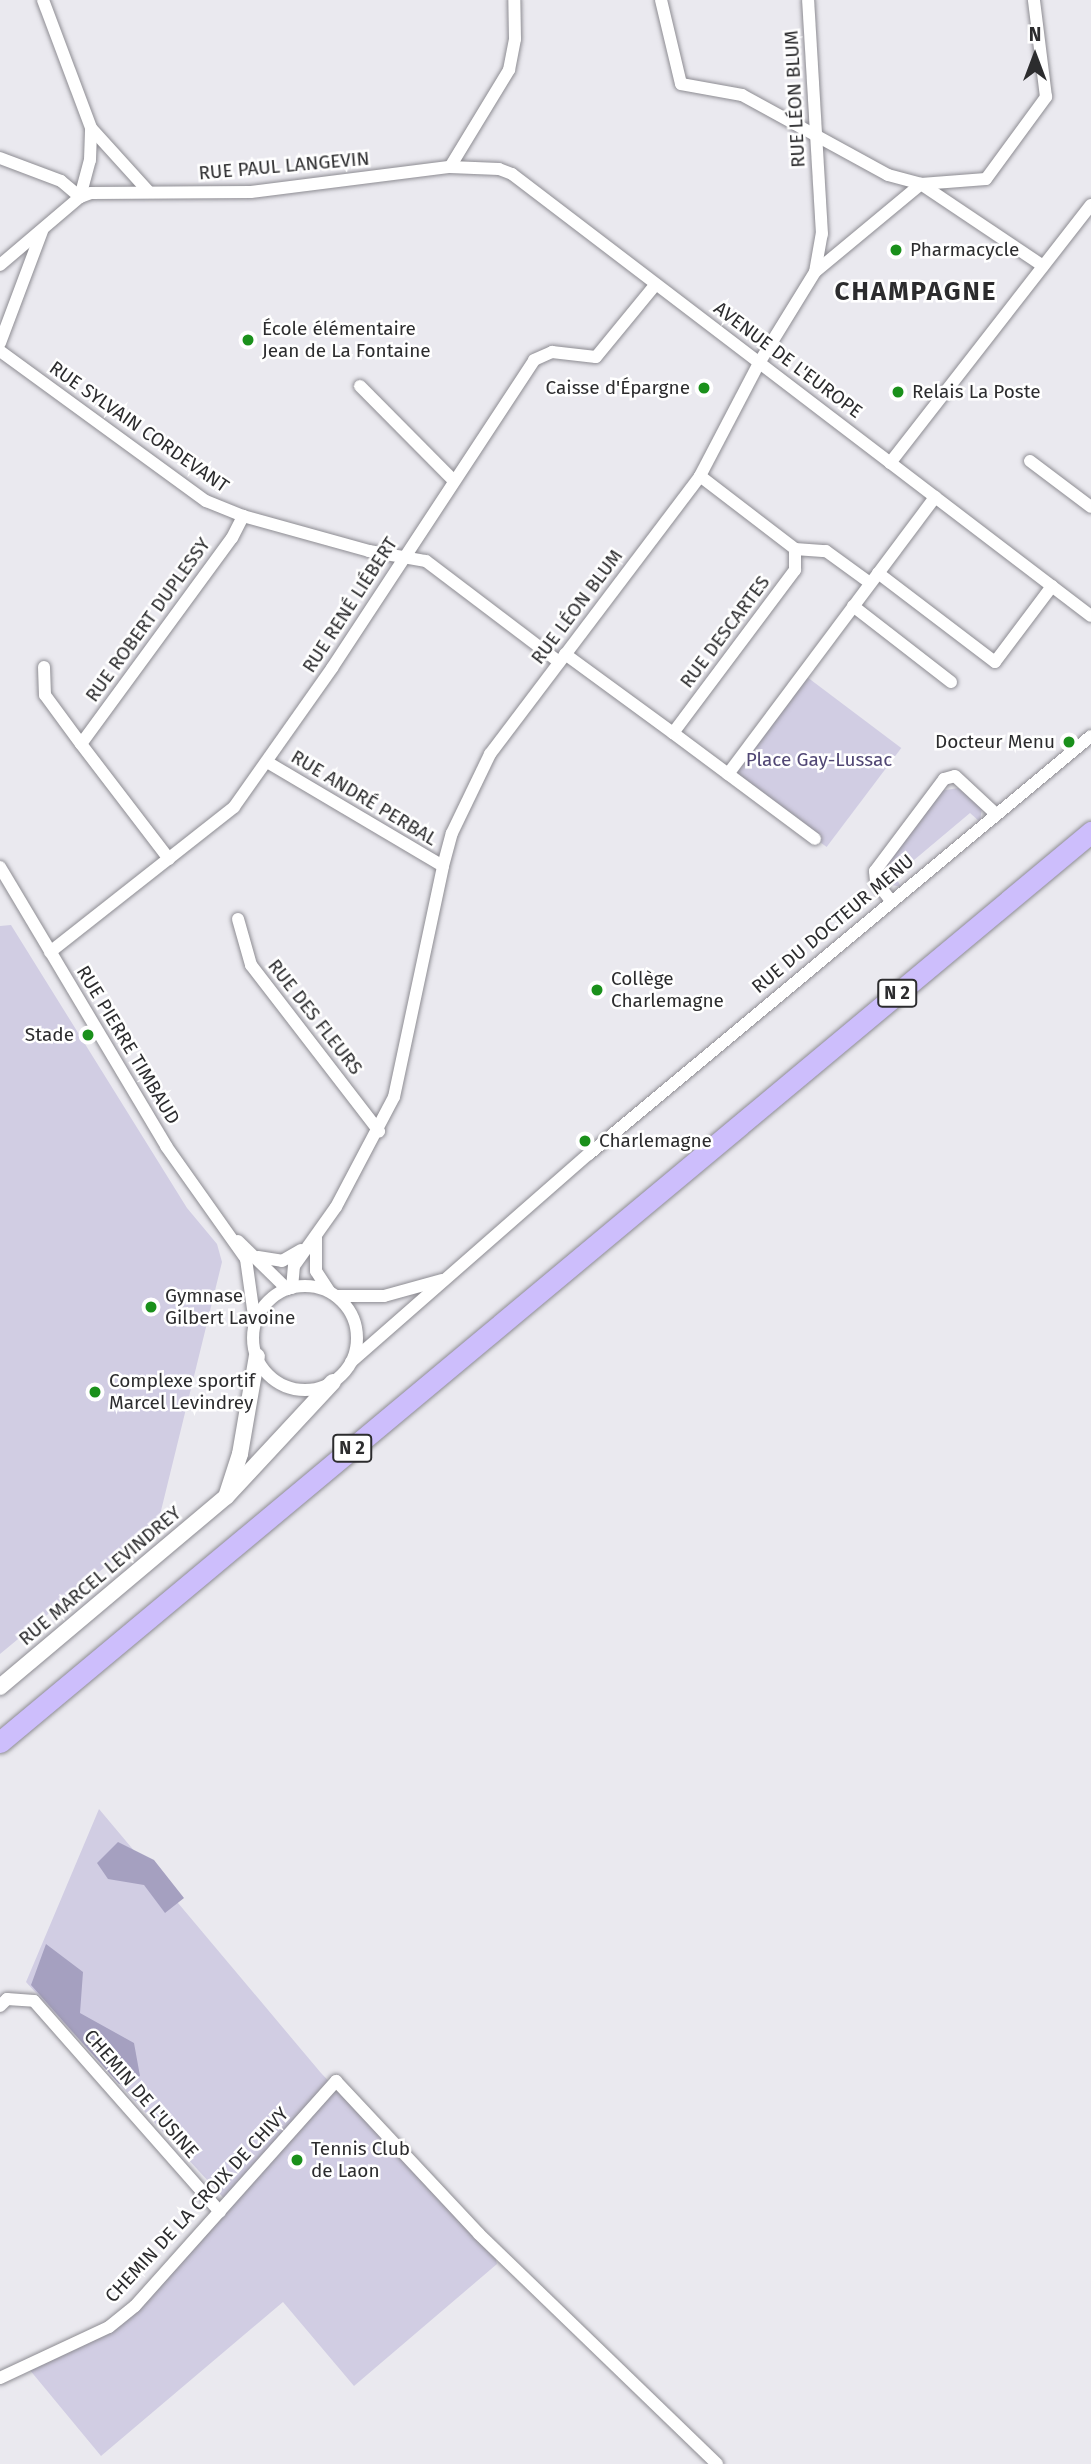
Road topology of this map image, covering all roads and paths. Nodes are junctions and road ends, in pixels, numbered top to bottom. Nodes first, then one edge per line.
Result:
1 (43, 0) edge
2 (514, 0) edge
3 (661, 0) edge
4 (808, 0) edge
5 (1034, 0) edge
6 (91, 128) junction
7 (814, 137) junction
8 (0, 158) edge
9 (450, 167) junction
10 (921, 184) junction
11 (149, 192) junction
12 (80, 197) junction
13 (1091, 205) edge
14 (42, 231) junction
15 (0, 265) edge
16 (1043, 267) junction
17 (816, 272) junction
18 (656, 284) junction
19 (0, 317) edge
20 (2, 337) edge
21 (0, 351) edge
22 (759, 363) junction
23 (360, 386) dead end
24 (1030, 461) dead end
25 (890, 463) junction
26 (700, 476) junction
27 (453, 480) junction
28 (934, 496) junction
29 (1091, 507) edge
30 (243, 516) junction
31 (795, 549) junction
32 (405, 557) junction
33 (874, 578) junction
34 (1052, 586) junction
35 (853, 606) junction
36 (1091, 616) edge
37 (562, 658) junction
38 (44, 667) dead end
39 (951, 682) dead end
40 (673, 733) junction
41 (1091, 736) edge
42 (81, 744) junction
43 (267, 762) junction
44 (728, 774) junction
45 (996, 814) junction
46 (1091, 832) edge
47 (815, 839) dead end
48 (169, 859) junction
49 (443, 866) junction
50 (0, 867) edge
51 (891, 901) junction
52 (238, 919) dead end
53 (50, 952) junction
54 (379, 1131) junction
55 (316, 1235) junction
56 (232, 1236) junction
57 (258, 1257) junction
58 (443, 1280) junction
59 (289, 1289) junction
60 (333, 1294) junction
61 (256, 1323) junction
62 (257, 1356) junction
63 (352, 1362) junction
64 (333, 1382) junction
65 (226, 1497) junction
66 (0, 1687) edge
67 (0, 1742) edge
68 (0, 2006) edge
69 (220, 2213) junction
70 (0, 2378) edge
71 (717, 2464) edge

1 - 6 street
2 - 9 street
3 - 7 street
4 - 7 street, RUE LÉON BLUM
5 - 10 street
6 - 11 street
6 - 12 street
7 - 10 street
7 - 17 street, RUE LÉON BLUM
8 - 12 street
9 - 11 street, RUE PAUL LANGEVIN
9 - 18 street, AVENUE DE L'EUROPE
10 - 16 street
10 - 17 street
11 - 12 street, RUE PAUL LANGEVIN
12 - 14 street
13 - 16 street
14 - 15 street
14 - 20 street
16 - 25 street
17 - 22 street, RUE LÉON BLUM
18 - 22 street, AVENUE DE L'EUROPE
18 - 27 street, RUE RENÉ LIÉBERT
19 - 20 street
21 - 30 street, RUE SYLVAIN CORDEVANT
22 - 25 street, AVENUE DE L'EUROPE
22 - 26 street, RUE LÉON BLUM
23 - 27 street
24 - 29 street
25 - 28 street, AVENUE DE L'EUROPE
26 - 31 street
26 - 37 street, RUE LÉON BLUM
27 - 32 street, RUE RENÉ LIÉBERT
28 - 33 street
28 - 34 street, AVENUE DE L'EUROPE
30 - 32 street, RUE SYLVAIN CORDEVANT
30 - 42 street, RUE ROBERT DUPLESSY
31 - 33 street
31 - 40 street, RUE DESCARTES
32 - 37 street, RUE SYLVAIN CORDEVANT
32 - 43 street, RUE RENÉ LIÉBERT
33 - 34 street
33 - 35 street
34 - 36 street, AVENUE DE L'EUROPE
35 - 39 street
35 - 44 street
37 - 40 street
37 - 49 street, RUE LÉON BLUM
38 - 42 street
40 - 44 street
41 - 45 street, RUE DU DOCTEUR MENU
42 - 48 street
43 - 48 street, RUE RENÉ LIÉBERT
43 - 49 street, RUE ANDRÉ PERBAL
44 - 47 street
45 - 51 street, RUE DU DOCTEUR MENU
45 - 51 street
46 - 67 main road, N 2
48 - 53 street, RUE RENÉ LIÉBERT
49 - 54 street, RUE LÉON BLUM
50 - 53 street, RUE PIERRE TIMBAUD
51 - 58 street, RUE DU DOCTEUR MENU
52 - 54 street, RUE DES FLEURS
53 - 56 street, RUE PIERRE TIMBAUD
54 - 55 street, RUE LÉON BLUM
55 - 57 street, RUE LÉON BLUM
55 - 59 street, RUE LÉON BLUM
55 - 60 street
56 - 57 street, RUE PIERRE TIMBAUD
56 - 61 street, RUE PIERRE TIMBAUD
57 - 59 street, RUE PIERRE TIMBAUD
58 - 60 street, RUE DU DOCTEUR MENU
58 - 63 street, RUE DU DOCTEUR MENU
59 - 60 street
59 - 61 street
60 - 63 street
61 - 62 street
62 - 64 street
62 - 65 street
63 - 64 street
64 - 65 street, RUE MARCEL LEVINDREY
65 - 66 street, RUE MARCEL LEVINDREY
68 - 69 street, CHEMIN DE L'USINE
69 - 70 street, CHEMIN DE LA CROIX DE CHIVY
69 - 71 street, CHEMIN DE LA CROIX DE CHIVY

